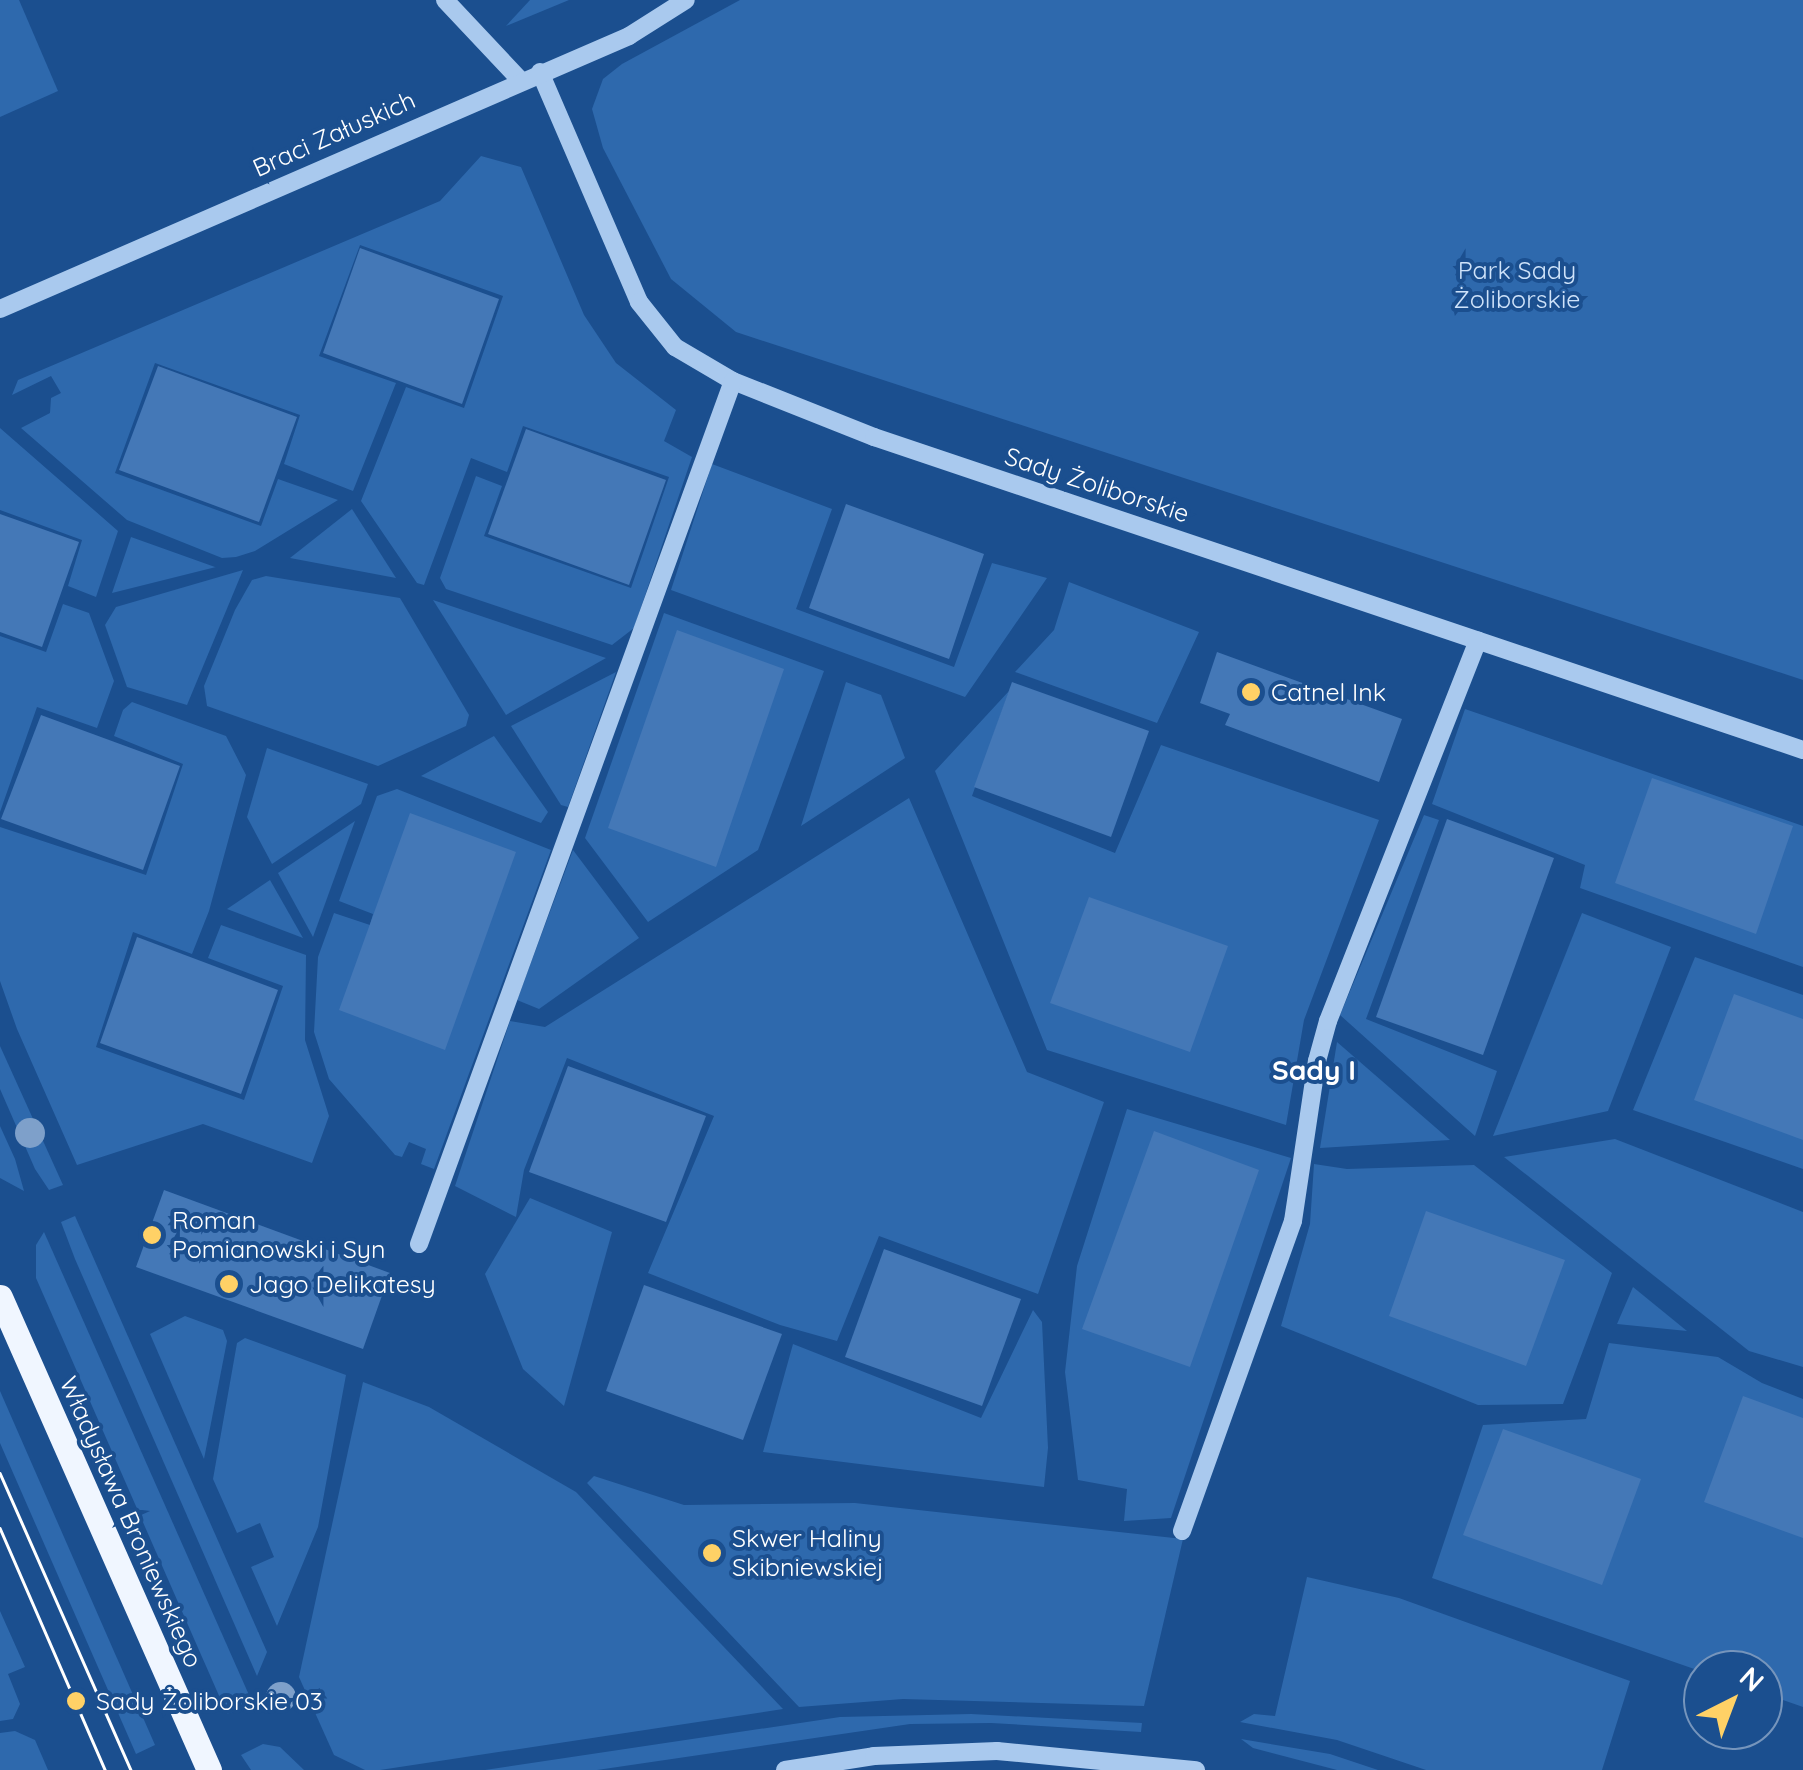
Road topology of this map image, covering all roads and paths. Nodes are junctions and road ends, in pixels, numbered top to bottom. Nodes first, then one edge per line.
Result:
1 (445, 0) edge
2 (686, 0) edge
3 (540, 72) junction
4 (521, 81) junction
5 (0, 309) edge
6 (733, 381) junction
7 (1478, 640) junction
8 (1803, 750) edge
9 (419, 1244) dead end
10 (0, 1297) edge
11 (1182, 1531) dead end
12 (208, 1770) edge
13 (786, 1770) edge
14 (1196, 1770) edge

1 - 4 street
2 - 3 street, Braci Załuskich
3 - 4 street, Braci Załuskich
3 - 6 street, Sady Żoliborskie
4 - 5 street, Braci Załuskich
6 - 7 street, Sady Żoliborskie
6 - 9 street
7 - 8 street, Sady Żoliborskie
7 - 11 street
10 - 12 main road, Władysława Broniewskiego
13 - 14 street

